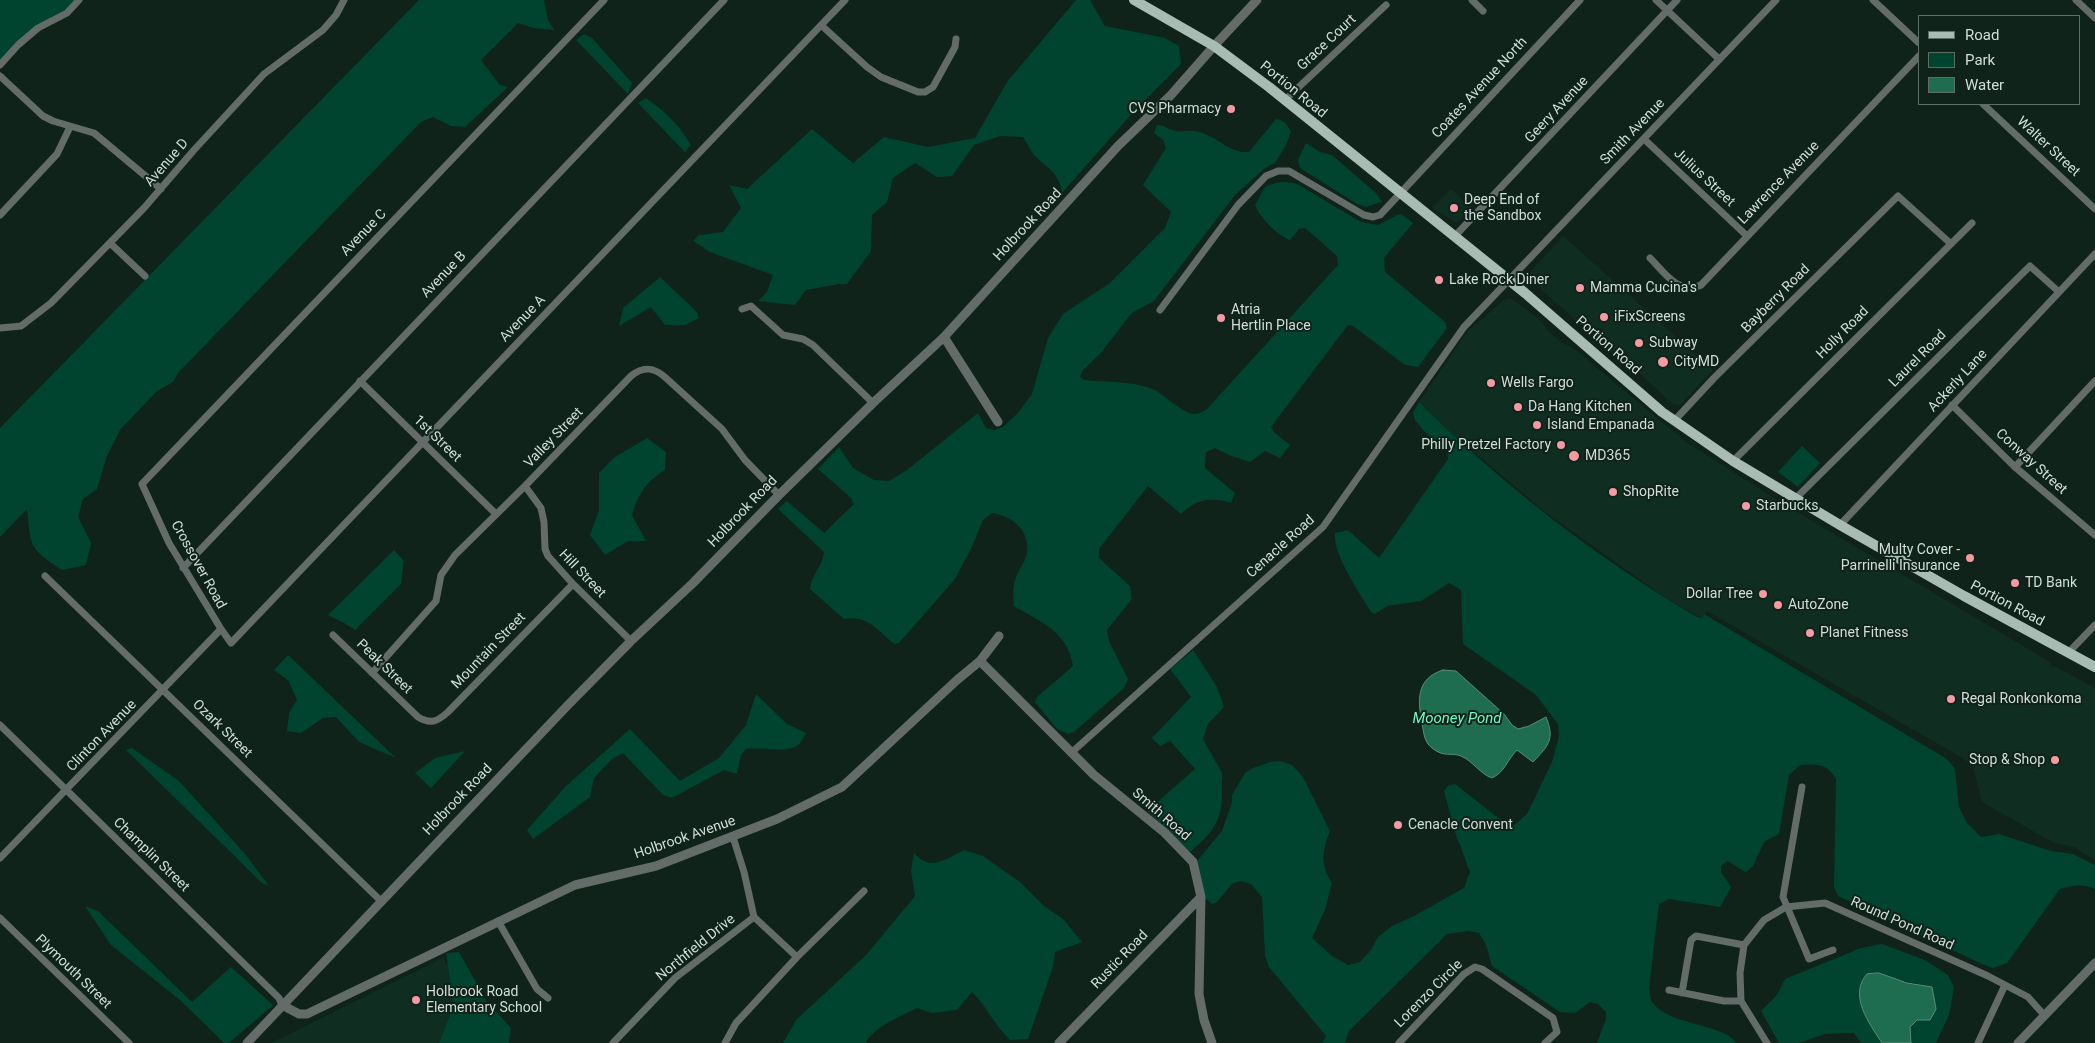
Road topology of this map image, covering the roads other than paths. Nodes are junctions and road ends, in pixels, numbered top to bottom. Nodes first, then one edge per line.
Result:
1 (79, 0) edge
2 (344, 0) edge
3 (604, 0) edge
4 (724, 0) edge
5 (845, 0) edge
6 (1134, 0) edge
7 (1257, 0) edge
8 (1472, 0) edge
9 (1580, 0) edge
10 (1656, 0) edge
11 (1677, 0) edge
12 (1776, 0) edge
13 (1873, 0) edge
14 (2076, 0) edge
15 (1386, 4) dead end
16 (1483, 10) dead end
17 (1667, 11) junction
18 (2095, 18) edge
19 (821, 25) junction
20 (956, 39) dead end
21 (1918, 42) edge
22 (1214, 46) junction
23 (1918, 57) edge
24 (1719, 59) junction
25 (0, 65) edge
26 (0, 76) edge
27 (1285, 100) junction
28 (1984, 105) edge
29 (70, 127) junction
30 (1644, 139) junction
31 (161, 189) junction
32 (1401, 194) junction
33 (2095, 209) edge
34 (0, 215) edge
35 (1972, 223) dead end
36 (1746, 235) junction
37 (1455, 236) junction
38 (110, 243) junction
39 (1950, 243) junction
40 (2095, 254) edge
41 (1650, 258) dead end
42 (145, 276) dead end
43 (1508, 280) junction
44 (2059, 292) junction
45 (742, 309) dead end
46 (1160, 310) dead end
47 (0, 328) edge
48 (944, 337) junction
49 (360, 381) junction
50 (2095, 381) edge
51 (873, 403) junction
52 (1952, 405) junction
53 (1674, 421) junction
54 (998, 422) dead end
55 (424, 442) junction
56 (1733, 461) junction
57 (2015, 467) junction
58 (142, 484) joint
59 (525, 486) junction
60 (779, 495) junction
61 (1796, 498) junction
62 (496, 514) junction
63 (1840, 525) junction
64 (2095, 535) edge
65 (183, 568) junction
66 (45, 576) dead end
67 (572, 584) junction
68 (2095, 625) edge
69 (221, 630) junction
70 (333, 635) dead end
71 (999, 636) dead end
72 (631, 641) junction
73 (2069, 652) junction
74 (980, 661) junction
75 (2095, 667) edge
76 (372, 673) junction
77 (164, 690) junction
78 (418, 717) joint
79 (0, 725) edge
80 (1071, 753) junction
81 (1802, 787) dead end
82 (67, 790) junction
83 (733, 837) junction
84 (0, 858) edge
85 (864, 891) dead end
86 (1201, 897) junction
87 (381, 901) junction
88 (1786, 907) junction
89 (754, 917) junction
90 (0, 918) edge
91 (498, 921) junction
92 (1744, 945) junction
93 (1833, 950) dead end
94 (797, 957) junction
95 (2093, 968) edge
96 (2005, 985) junction
97 (1669, 990) dead end
98 (1682, 993) junction
99 (548, 998) dead end
100 (1741, 1001) junction
101 (282, 1005) junction
102 (2044, 1016) junction
103 (129, 1043) edge
104 (247, 1043) edge
105 (613, 1043) edge
106 (725, 1043) edge
107 (1059, 1043) edge
108 (1212, 1043) edge
109 (1399, 1043) edge
110 (1545, 1043) edge
111 (1767, 1043) edge
112 (1978, 1043) edge
113 (2018, 1043) edge

1 - 25 street
2 - 31 street, Avenue D
3 - 58 street, Avenue C
4 - 49 street, Avenue B
5 - 19 street, Avenue A
6 - 22 main road, Portion Road
7 - 22 street, Holbrook Road
8 - 16 street
9 - 32 street, Coates Avenue North
10 - 17 street
11 - 17 street, Geery Avenue
12 - 24 street, Smith Avenue
13 - 21 street
14 - 18 street
15 - 27 street, Grace Court
17 - 24 street
17 - 37 street, Geery Avenue
19 - 20 street
19 - 55 street, Avenue A
22 - 27 main road, Portion Road
22 - 48 street, Holbrook Road
23 - 36 street, Lawrence Avenue
24 - 30 street, Smith Avenue
26 - 29 street
27 - 32 main road, Portion Road
28 - 33 street, Walter Street
29 - 31 street
29 - 34 street
30 - 36 street, Julius Street
30 - 43 street, Smith Avenue
31 - 38 street, Avenue D
32 - 37 main road, Portion Road
32 - 46 street
35 - 39 street, Holly Road
36 - 41 street, Lawrence Avenue
37 - 43 main road, Portion Road
38 - 42 street
38 - 47 street, Avenue D
39 - 53 street, Bayberry Road
39 - 56 street, Holly Road
40 - 44 street, Ackerly Lane
43 - 53 main road, Portion Road
43 - 80 street, Cenacle Road
44 - 52 street, Ackerly Lane
44 - 61 street, Laurel Road
45 - 51 street
48 - 51 street, Holbrook Road
48 - 54 street
49 - 55 street, 1st Street
49 - 65 street, Avenue B
50 - 57 street
51 - 60 street, Holbrook Road
52 - 57 street, Conway Street
52 - 63 street, Ackerly Lane
53 - 56 main road, Portion Road
55 - 62 street, 1st Street
55 - 69 street, Avenue A
56 - 61 main road, Portion Road
57 - 64 street, Conway Street
58 - 65 street, Crossover Road
59 - 60 street, Valley Street
59 - 62 street, Valley Street
59 - 67 street, Hill Street
60 - 72 street, Holbrook Road
61 - 63 main road, Portion Road
62 - 76 street, Valley Street
63 - 73 main road, Portion Road
65 - 69 street, Crossover Road
66 - 77 street, Ozark Street
67 - 72 street, Hill Street
67 - 78 street, Mountain Street
68 - 73 street
69 - 77 street, Clinton Avenue
70 - 76 street, Peak Street
71 - 74 street, Holbrook Avenue
72 - 87 street, Holbrook Road
73 - 75 main road, Portion Road
74 - 80 street, Smith Road
74 - 83 street, Holbrook Avenue
76 - 78 street, Peak Street
77 - 82 street, Clinton Avenue
77 - 87 street, Ozark Street
79 - 82 street, Champlin Street
80 - 86 street, Smith Road
81 - 88 street
82 - 84 street, Clinton Avenue
82 - 101 street, Champlin Street
83 - 89 street
83 - 91 street, Holbrook Avenue
85 - 94 street
86 - 107 street, Rustic Road
86 - 108 street, Smith Road
87 - 101 street, Holbrook Road
88 - 92 street, Round Pond Road
88 - 93 street
88 - 96 street, Round Pond Road
89 - 94 street
89 - 105 street, Northfield Drive
90 - 103 street, Plymouth Street
91 - 99 street
91 - 101 street, Holbrook Avenue
92 - 98 street
92 - 100 street
94 - 106 street
95 - 102 street
96 - 102 street, Round Pond Road
96 - 112 street
97 - 98 street
98 - 100 street
100 - 111 street
101 - 104 street, Holbrook Road
102 - 113 street
109 - 110 street, Lorenzo Circle

